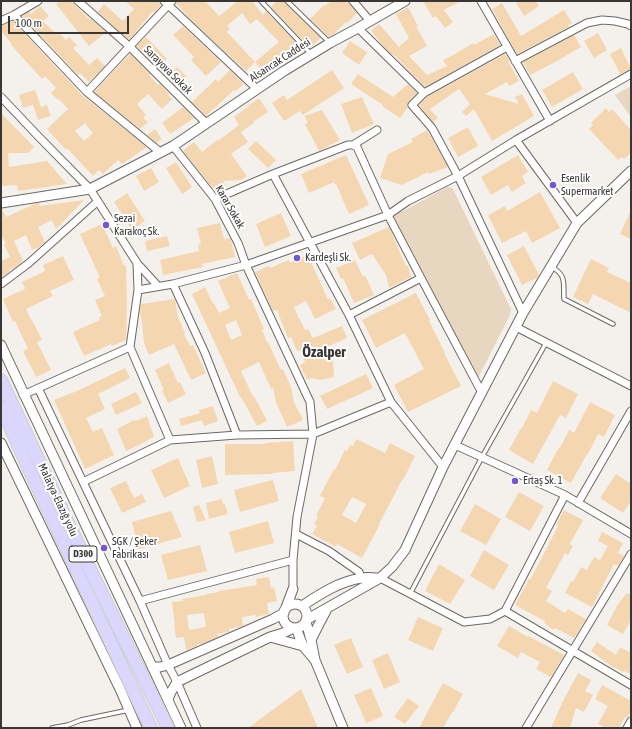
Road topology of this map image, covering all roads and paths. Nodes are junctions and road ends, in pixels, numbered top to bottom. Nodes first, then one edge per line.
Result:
1 (38, 1) edge
2 (78, 1) edge
3 (261, 1) edge
4 (287, 1) edge
5 (353, 1) edge
6 (405, 1) edge
7 (481, 1) edge
8 (168, 2) edge
9 (14, 15) junction
10 (1, 21) edge
11 (370, 21) junction
12 (631, 26) edge
13 (358, 28) junction
14 (330, 43) junction
15 (130, 47) junction
16 (507, 47) junction
17 (311, 54) junction
18 (515, 61) junction
19 (631, 74) edge
20 (257, 89) junction
21 (87, 92) junction
22 (424, 93) junction
23 (1, 97) edge
24 (550, 121) junction
25 (206, 123) junction
26 (377, 130) dead end
27 (516, 140) junction
28 (353, 145) junction
29 (172, 146) junction
30 (160, 152) junction
31 (631, 171) edge
32 (273, 174) junction
33 (458, 176) junction
34 (90, 189) junction
35 (215, 199) junction
36 (98, 201) junction
37 (1, 203) edge
38 (388, 216) junction
39 (577, 223) junction
40 (310, 242) junction
41 (137, 263) junction
42 (246, 265) junction
43 (552, 266) junction
44 (420, 278) junction
45 (1, 284) edge
46 (174, 284) junction
47 (158, 286) junction
48 (138, 290) junction
49 (523, 313) junction
50 (349, 315) junction
51 (613, 324) dead end
52 (516, 327) junction
53 (546, 343) junction
54 (1, 346) edge
55 (130, 347) junction
56 (1, 380) edge
57 (631, 386) edge
58 (38, 388) junction
59 (482, 393) junction
60 (23, 395) junction
61 (391, 402) junction
62 (1, 407) edge
63 (631, 411) edge
64 (313, 434) junction
65 (237, 435) junction
66 (170, 440) junction
67 (1, 443) edge
68 (455, 445) junction
69 (482, 457) junction
70 (443, 467) junction
71 (83, 482) junction
72 (565, 495) junction
73 (578, 503) junction
74 (296, 534) junction
75 (631, 534) edge
76 (631, 554) edge
77 (293, 560) junction
78 (361, 578) junction
79 (380, 578) junction
80 (293, 589) junction
81 (410, 594) junction
82 (140, 601) junction
83 (301, 606) junction
84 (327, 609) junction
85 (505, 611) junction
86 (284, 612) junction
87 (306, 621) junction
88 (295, 628) junction
89 (270, 637) junction
90 (312, 640) junction
91 (303, 646) junction
92 (572, 650) junction
93 (315, 660) junction
94 (168, 664) junction
95 (152, 667) junction
96 (177, 682) junction
97 (631, 685) edge
98 (168, 699) junction
99 (129, 710) junction
100 (631, 721) edge
101 (52, 728) edge
102 (137, 728) edge
103 (150, 728) edge
104 (168, 728) edge
105 (181, 728) edge
106 (197, 728) edge
107 (343, 728) edge
108 (526, 728) edge
109 (627, 728) edge

1 - 9 street
2 - 15 street, Sarayova Sokak
3 - 17 lane
4 - 14 lane
5 - 11 street
6 - 11 street, Alsancak Caddesi
7 - 16 street
8 - 15 street
8 - 20 street
9 - 10 street
9 - 21 street
11 - 13 street, Alsancak Caddesi
12 - 18 street
13 - 14 street, Alsancak Caddesi
13 - 22 street
14 - 17 street, Alsancak Caddesi
15 - 21 street
15 - 25 street, Sarayova Sokak
16 - 18 street
16 - 22 street
17 - 20 street, Alsancak Caddesi
18 - 24 street
19 - 24 street
20 - 25 street, Alsancak Caddesi
21 - 30 street
22 - 33 street
23 - 34 street
24 - 27 street
25 - 29 street, Alsancak Caddesi
26 - 28 street
27 - 33 street
27 - 39 street
28 - 32 street
28 - 38 street
29 - 30 street, Alsancak Caddesi
29 - 35 street, Karar Sokak
30 - 34 street, Alsancak Caddesi
31 - 39 street
32 - 35 street
32 - 40 street
33 - 38 street
33 - 49 street
34 - 36 street
34 - 37 street, Alsancak Caddesi
35 - 42 street, Karar Sokak
36 - 41 street
36 - 45 street
38 - 40 street
38 - 44 street
39 - 43 street
40 - 42 street
40 - 50 street
41 - 47 street
41 - 48 street
42 - 46 street
42 - 64 street, Karar Sokak
43 - 49 street
43 - 51 lane
44 - 50 street
44 - 59 street
46 - 47 street
46 - 65 street
47 - 48 street
48 - 55 street
49 - 52 street
50 - 61 street
52 - 53 street
52 - 59 street
53 - 57 street
53 - 69 lane
54 - 60 street
55 - 58 street
55 - 66 street
56 - 104 highway, Malatya-Elazığ yolu / D300
58 - 60 street
58 - 71 street
59 - 68 street
60 - 95 street
61 - 64 street
61 - 70 street
62 - 103 highway, Malatya-Elazığ yolu / D300
63 - 73 street
64 - 65 street
64 - 74 street, Karar Sokak
65 - 66 street
66 - 71 street
67 - 99 street
68 - 69 street
68 - 70 street
69 - 72 street
69 - 81 lane
70 - 79 street
71 - 82 street
72 - 73 street
72 - 85 street
73 - 75 street
74 - 77 street, Karar Sokak
74 - 78 street
76 - 92 street
77 - 80 street, Karar Sokak
77 - 82 street
78 - 79 street
78 - 83 street
79 - 81 street
79 - 84 street
80 - 83 street
80 - 86 street
81 - 85 street
82 - 94 street
83 - 86 street
83 - 87 street
84 - 87 street
84 - 90 street
85 - 92 street
86 - 88 street
86 - 94 street
87 - 88 street
87 - 90 street
88 - 89 street
88 - 91 street
89 - 91 street
89 - 96 street
90 - 93 street
91 - 93 street
92 - 97 street
92 - 108 street
93 - 107 street
94 - 95 street
94 - 96 street
95 - 98 street
96 - 98 street
96 - 106 street
98 - 105 street
99 - 101 lane
99 - 102 street
100 - 109 street

